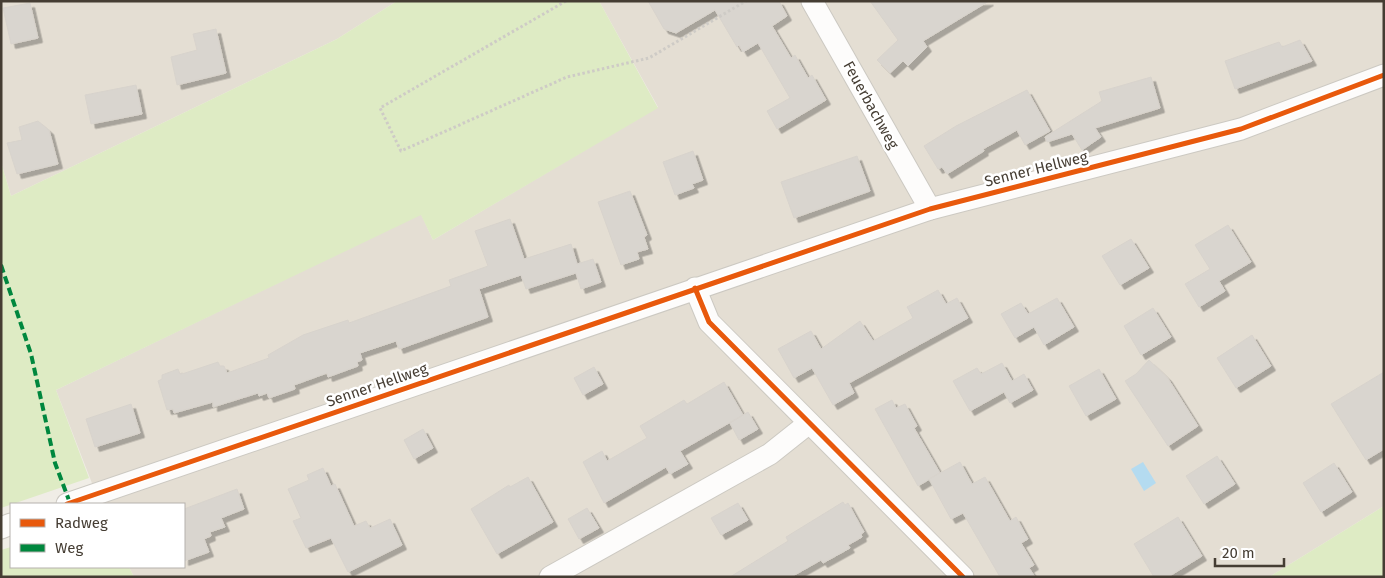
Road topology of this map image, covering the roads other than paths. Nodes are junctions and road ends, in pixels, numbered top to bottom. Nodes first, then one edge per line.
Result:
1 (812, 1) edge
2 (1384, 75) edge
3 (930, 209) junction
4 (695, 288) junction
5 (809, 423) junction
6 (69, 503) edge
7 (550, 577) edge
8 (963, 577) edge

1 - 3 street, Feuerbachweg
2 - 3 street, Senner Hellweg
3 - 4 street, Senner Hellweg
4 - 5 street
4 - 6 street, Senner Hellweg
5 - 7 street
5 - 8 street

